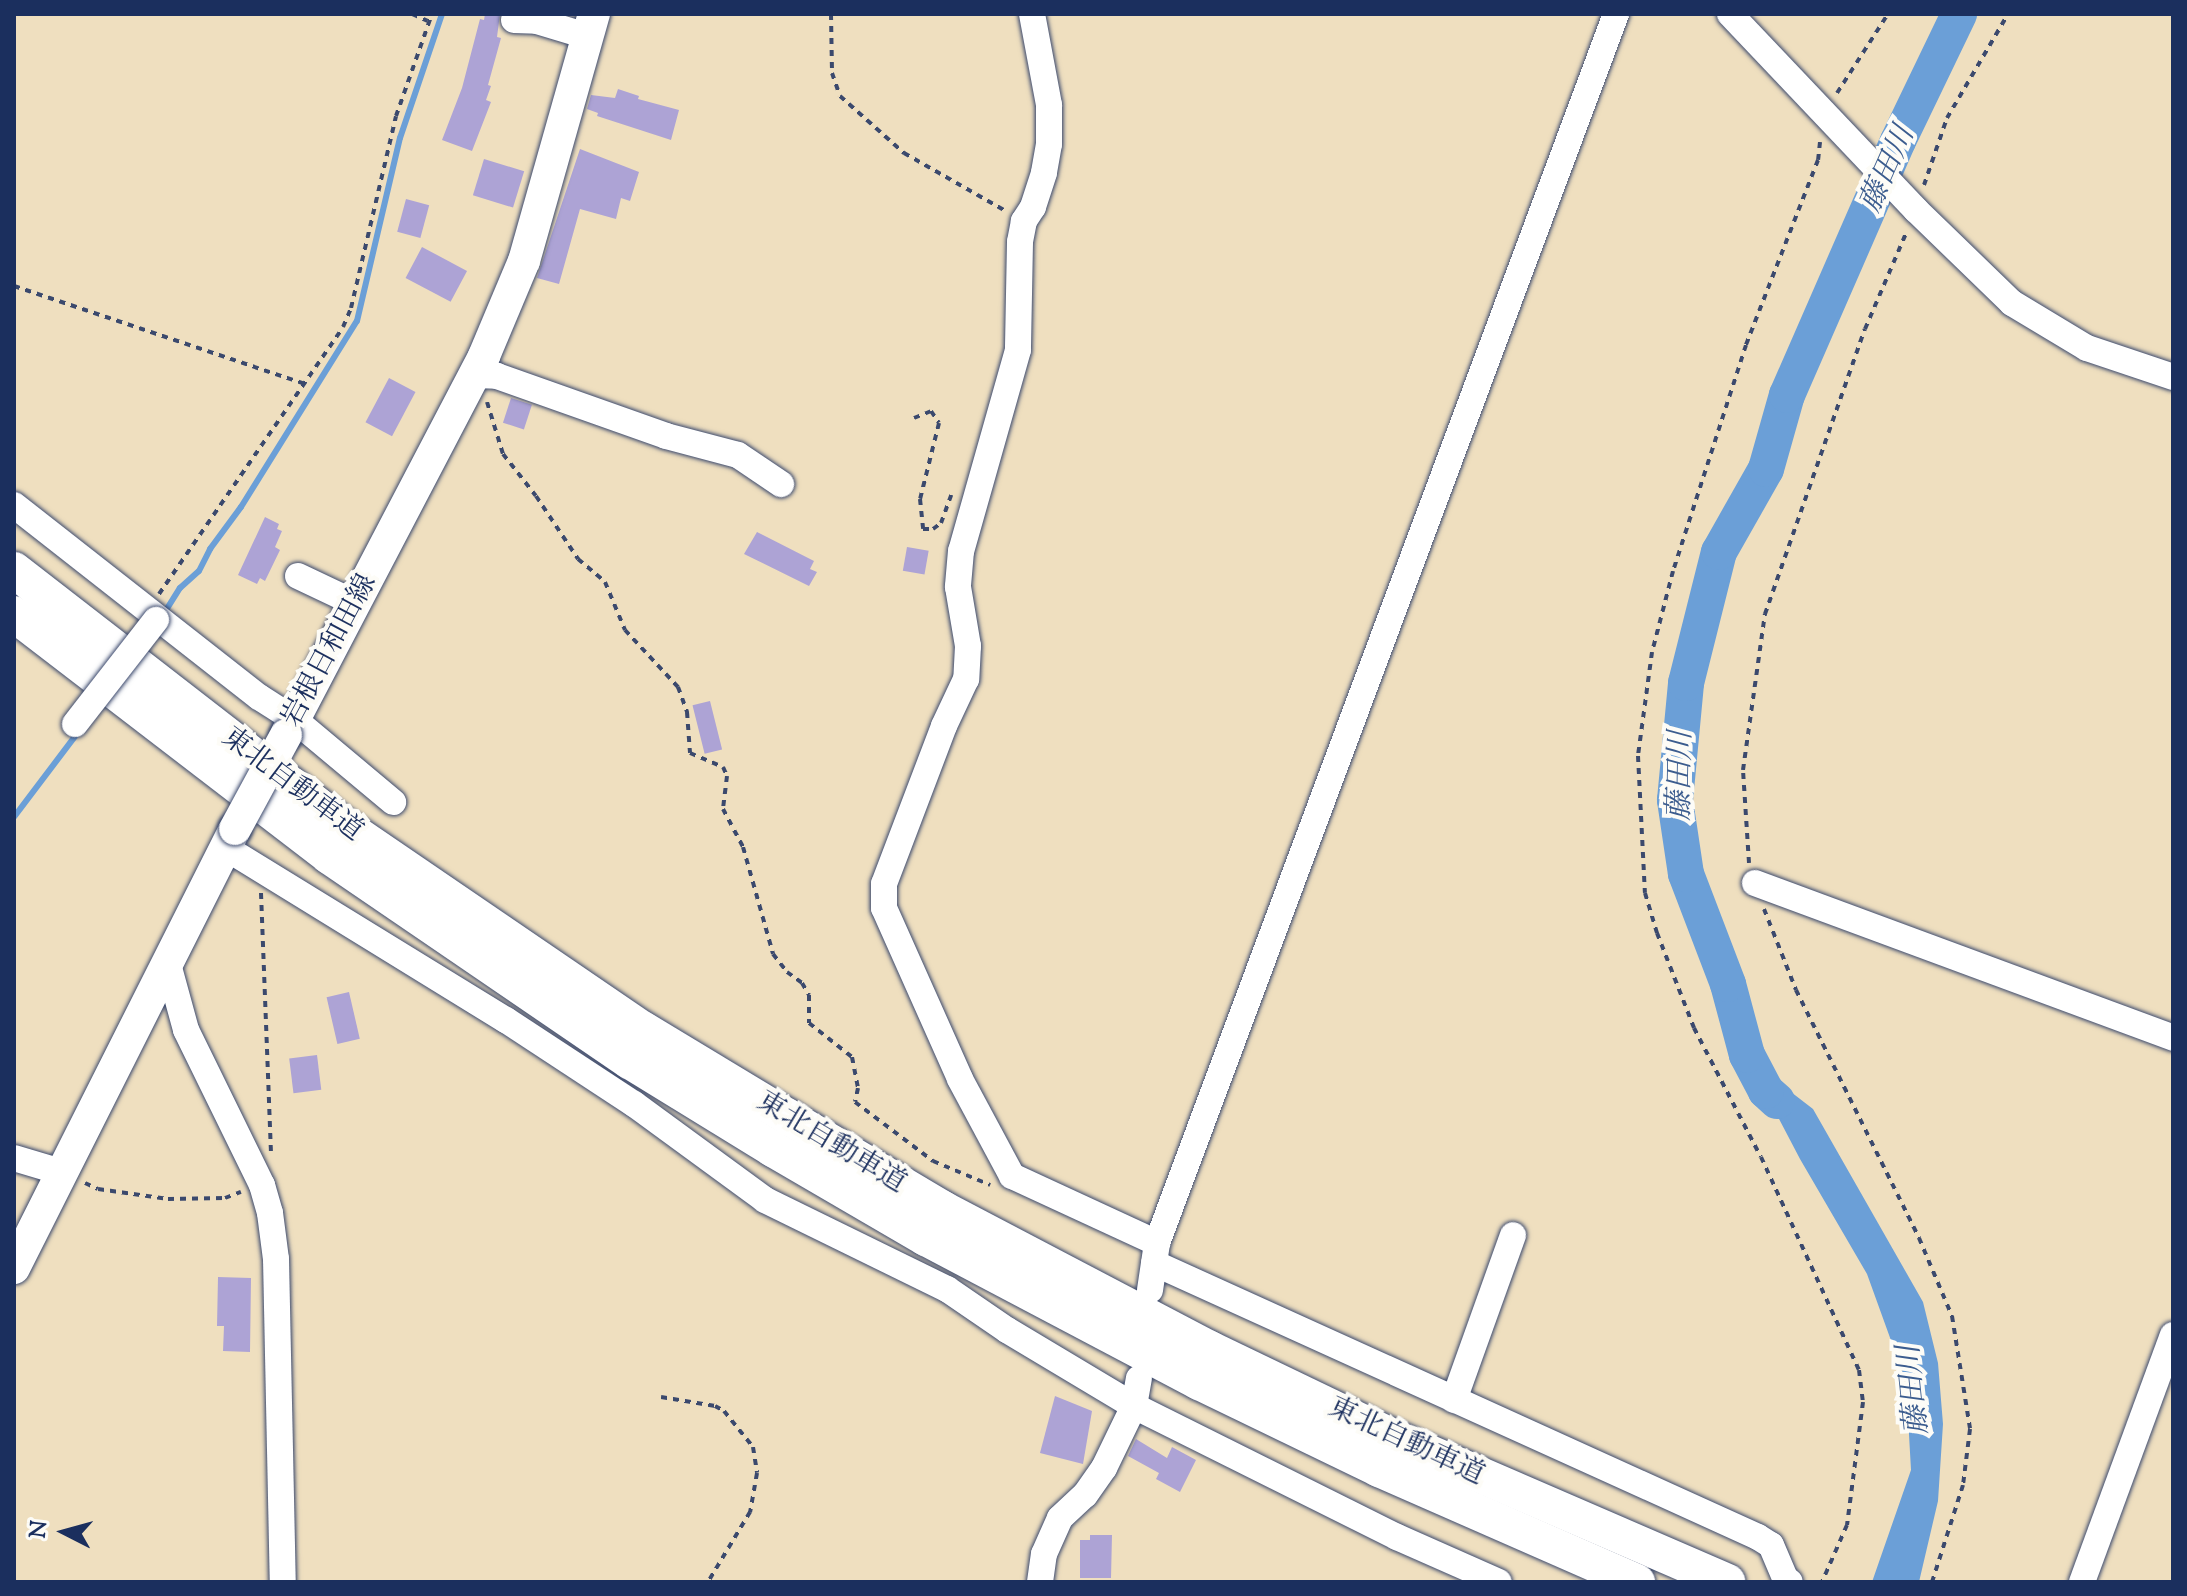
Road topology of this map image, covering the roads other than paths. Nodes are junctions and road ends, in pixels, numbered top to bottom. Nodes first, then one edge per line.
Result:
1 (1032, 14) edge
2 (1616, 14) edge
3 (1730, 14) edge
4 (514, 20) dead end
5 (590, 25) edge
6 (474, 375) junction
7 (2173, 377) edge
8 (781, 484) dead end
9 (14, 505) edge
10 (14, 570) edge
11 (298, 576) dead end
12 (355, 603) junction
13 (14, 614) edge
14 (152, 615) junction
15 (75, 724) dead end
16 (290, 727) junction
17 (393, 802) dead end
18 (230, 839) junction
19 (1755, 883) road end
20 (168, 964) junction
21 (2173, 1038) edge
22 (14, 1158) edge
23 (61, 1172) junction
24 (1513, 1235) dead end
25 (1156, 1253) junction
26 (14, 1268) edge
27 (1150, 1290) dead end
28 (2173, 1335) edge
29 (1139, 1378) dead end
30 (1454, 1400) junction
31 (1134, 1406) junction
32 (283, 1582) edge
33 (1040, 1582) edge
34 (1499, 1582) edge
35 (1637, 1582) edge
36 (1727, 1582) edge
37 (1790, 1582) edge
38 (2082, 1582) edge

1 - 25 street
2 - 25 street
3 - 7 street
4 - 5 street
5 - 6 main road, 岩根日和田線
6 - 8 street
6 - 12 main road, 岩根日和田線
9 - 14 street
10 - 36 highway, 東北自動車道
11 - 12 street
12 - 16 main road, 岩根日和田線
13 - 35 highway, 東北自動車道
14 - 15 street, bridge
14 - 16 street
16 - 17 street
16 - 18 main road, 岩根日和田線, bridge
18 - 20 main road, 岩根日和田線
18 - 31 street
19 - 21 street
20 - 23 main road, 岩根日和田線
20 - 32 street
22 - 23 street
23 - 26 main road, 岩根日和田線
24 - 30 street
25 - 27 street
25 - 30 street
28 - 38 street
29 - 31 street
30 - 37 street
31 - 33 street
31 - 34 street

